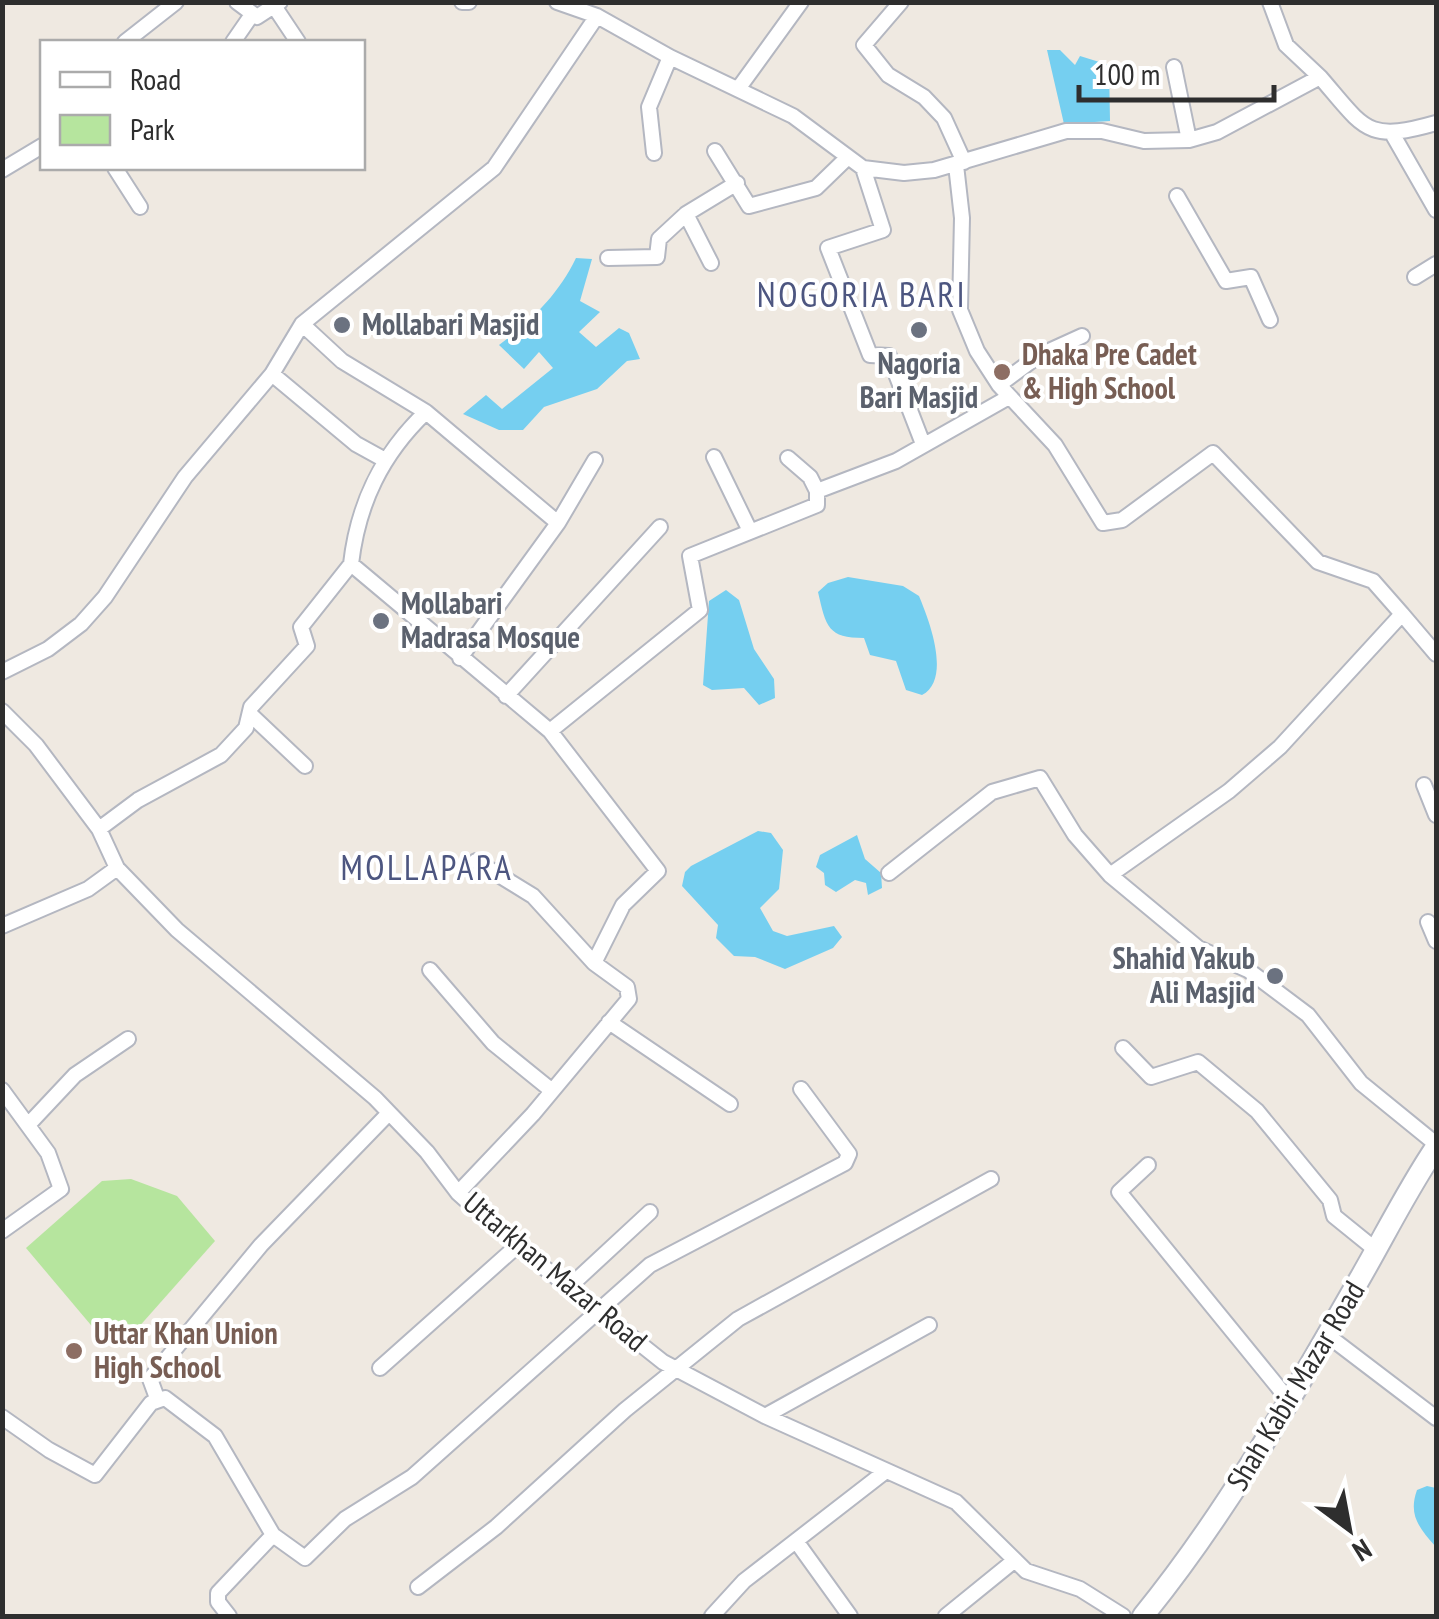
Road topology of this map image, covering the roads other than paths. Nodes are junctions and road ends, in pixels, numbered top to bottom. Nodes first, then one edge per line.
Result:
1 (176, 2) edge
2 (237, 2) edge
3 (557, 2) edge
4 (801, 2) edge
5 (901, 2) edge
6 (1270, 2) edge
7 (277, 4) edge
8 (251, 16) junction
9 (598, 16) junction
10 (127, 40) edge
11 (234, 40) edge
12 (297, 40) edge
13 (670, 57) junction
14 (1174, 66) dead end
15 (1320, 77) junction
16 (738, 89) junction
17 (1436, 123) edge
18 (1393, 135) junction
19 (1188, 140) junction
20 (40, 147) edge
21 (715, 151) dead end
22 (654, 153) dead end
23 (848, 157) junction
24 (960, 164) junction
25 (863, 168) junction
26 (2, 170) edge
27 (116, 170) edge
28 (737, 183) junction
29 (1177, 196) dead end
30 (140, 206) dead end
31 (1436, 210) edge
32 (686, 214) junction
33 (608, 258) dead end
34 (711, 264) dead end
35 (1436, 264) edge
36 (1415, 277) dead end
37 (1270, 320) dead end
38 (302, 324) junction
39 (1082, 336) dead end
40 (272, 374) junction
41 (1004, 391) junction
42 (426, 412) junction
43 (923, 444) junction
44 (714, 457) dead end
45 (788, 458) dead end
46 (385, 460) junction
47 (595, 460) dead end
48 (817, 491) junction
49 (558, 523) junction
50 (660, 527) dead end
51 (750, 531) junction
52 (351, 564) junction
53 (1402, 614) junction
54 (1436, 654) edge
55 (460, 658) junction
56 (2, 672) edge
57 (506, 696) junction
58 (2, 712) edge
59 (250, 714) junction
60 (550, 731) junction
61 (305, 766) dead end
62 (1424, 786) dead end
63 (1436, 815) edge
64 (98, 828) junction
65 (476, 862) dead end
66 (117, 868) junction
67 (889, 873) dead end
68 (1110, 874) junction
69 (1428, 922) dead end
70 (2, 926) edge
71 (1436, 941) edge
72 (594, 963) junction
73 (430, 970) dead end
74 (609, 1022) junction
75 (128, 1039) dead end
76 (1123, 1048) dead end
77 (801, 1089) dead end
78 (2, 1090) edge
79 (551, 1090) junction
80 (730, 1104) dead end
81 (389, 1113) junction
82 (28, 1124) junction
83 (1436, 1146) edge
84 (1148, 1164) dead end
85 (991, 1178) dead end
86 (458, 1193) junction
87 (650, 1212) dead end
88 (2, 1231) edge
89 (517, 1246) junction
90 (1376, 1250) junction
91 (569, 1287) junction
92 (598, 1311) junction
93 (929, 1325) dead end
94 (1327, 1336) junction
95 (380, 1368) dead end
96 (675, 1369) junction
97 (158, 1398) junction
98 (1287, 1398) junction
99 (765, 1416) junction
100 (2, 1417) edge
101 (1436, 1418) edge
102 (886, 1471) junction
103 (273, 1535) junction
104 (796, 1541) junction
105 (1014, 1560) junction
106 (418, 1588) dead end
107 (229, 1616) edge
108 (712, 1616) edge
109 (850, 1616) edge
110 (946, 1616) edge
111 (1123, 1616) edge
112 (1143, 1616) edge

1 - 10 street
2 - 8 street
3 - 9 street
4 - 16 street
5 - 24 street
6 - 15 street
7 - 8 street
7 - 12 street
8 - 11 street
9 - 13 street
9 - 38 street
13 - 16 street
13 - 22 street
14 - 19 street
15 - 18 street
15 - 19 street
16 - 23 street
17 - 18 street
18 - 31 street
19 - 24 street
20 - 26 street
21 - 28 street
23 - 25 street
23 - 28 street
24 - 25 street
24 - 41 street
25 - 43 street
27 - 30 street
28 - 32 street
29 - 37 street
32 - 33 street
32 - 34 street
35 - 36 street
38 - 40 street
38 - 42 street
39 - 41 street
40 - 46 street
40 - 56 street
41 - 43 street
41 - 53 street
42 - 46 street
42 - 49 street
43 - 48 street
44 - 51 street
45 - 48 street
46 - 52 street
47 - 49 street
48 - 51 street
49 - 55 street
50 - 57 street
51 - 60 street
52 - 55 street
52 - 59 street
53 - 54 street
53 - 68 street
55 - 57 street
57 - 60 street
58 - 64 street, Uttarkhan Mazar Road
59 - 61 street
59 - 64 street
60 - 72 street
62 - 63 street
64 - 66 street, Uttarkhan Mazar Road
65 - 72 street
66 - 70 street
66 - 81 street, Uttarkhan Mazar Road
67 - 68 street
68 - 83 street
69 - 71 street
72 - 74 street
73 - 79 street
74 - 79 street
74 - 80 street
75 - 82 street
76 - 90 street
77 - 92 street
78 - 82 street
79 - 86 street
81 - 86 street, Uttarkhan Mazar Road
81 - 97 street
82 - 88 street
83 - 90 main road, Shah Kabir Mazar Road
84 - 98 street
85 - 96 street
86 - 89 street, Uttarkhan Mazar Road
87 - 91 street
89 - 91 street, Uttarkhan Mazar Road
89 - 95 street
90 - 94 main road, Shah Kabir Mazar Road
91 - 92 street, Uttarkhan Mazar Road
92 - 96 street, Uttarkhan Mazar Road
92 - 103 street
93 - 99 street
94 - 98 main road, Shah Kabir Mazar Road
94 - 101 street
96 - 99 street, Uttarkhan Mazar Road
96 - 106 street
97 - 100 street
97 - 103 street
98 - 112 main road, Shah Kabir Mazar Road
99 - 102 street, Uttarkhan Mazar Road
102 - 104 street
102 - 105 street, Uttarkhan Mazar Road
103 - 107 street
104 - 108 street
104 - 109 street
105 - 110 street
105 - 111 street, Uttarkhan Mazar Road

